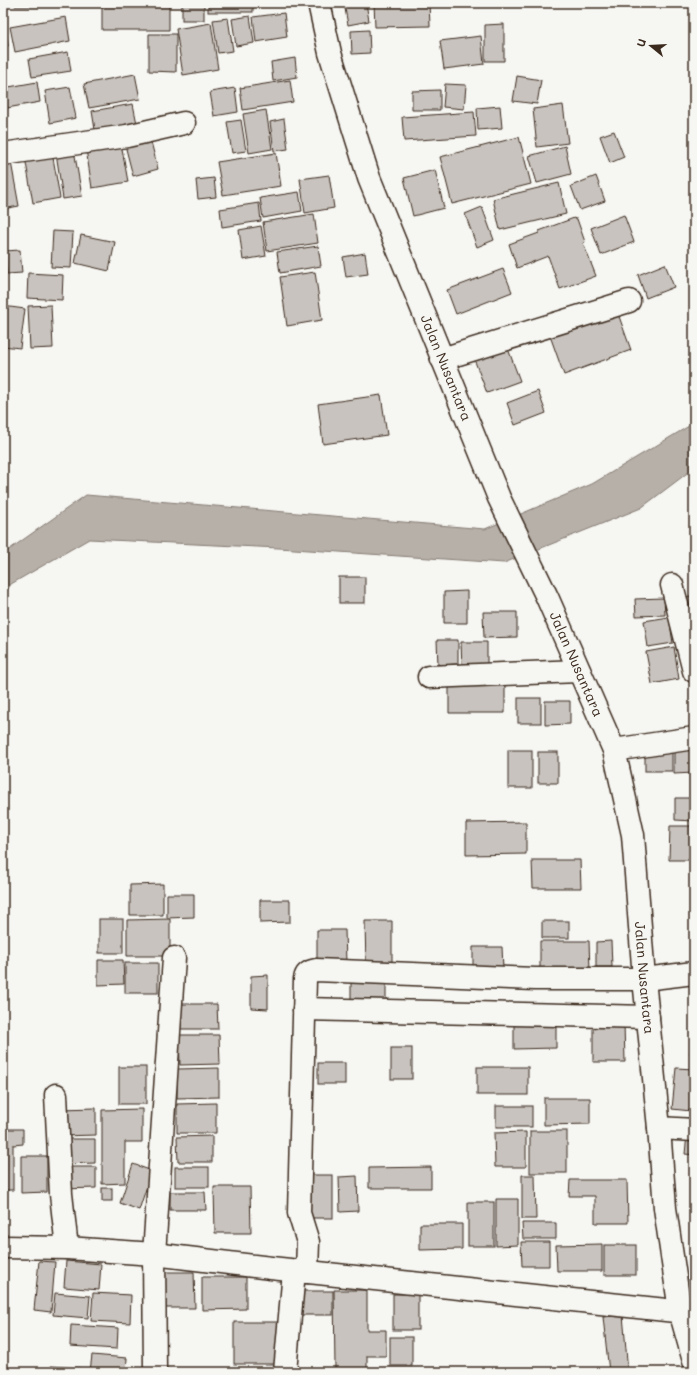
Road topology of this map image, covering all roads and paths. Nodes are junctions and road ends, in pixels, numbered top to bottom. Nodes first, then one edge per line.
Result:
1 (319, 3) edge
2 (184, 123) dead end
3 (3, 154) edge
4 (629, 301) dead end
5 (442, 359) junction
6 (672, 585) dead end
7 (579, 671) junction
8 (694, 671) edge
9 (429, 677) dead end
10 (694, 738) edge
11 (614, 750) junction
12 (174, 958) dead end
13 (694, 973) edge
14 (644, 978) junction
15 (304, 1009) junction
16 (648, 1017) junction
17 (56, 1095) dead end
18 (660, 1128) junction
19 (694, 1130) edge
20 (3, 1247) edge
21 (67, 1248) junction
22 (154, 1254) junction
23 (300, 1271) junction
24 (687, 1312) edge
25 (694, 1361) edge
26 (155, 1372) edge
27 (285, 1372) edge

1 - 5 main road, Jalan Nusantara
2 - 3 main road
4 - 5 main road
5 - 7 main road, Jalan Nusantara
6 - 8 main road
7 - 9 main road
7 - 11 main road, Jalan Nusantara
10 - 11 main road
11 - 14 main road, Jalan Nusantara
12 - 22 main road
13 - 14 main road
14 - 15 main road
14 - 16 main road, Jalan Nusantara
15 - 16 main road
15 - 23 main road
16 - 18 main road, Jalan Nusantara
17 - 21 main road
18 - 19 main road
18 - 24 main road, Jalan Nusantara
20 - 21 main road
21 - 22 main road
22 - 23 main road
22 - 26 main road
23 - 24 main road
23 - 27 main road
24 - 25 main road, Jalan Nusantara

